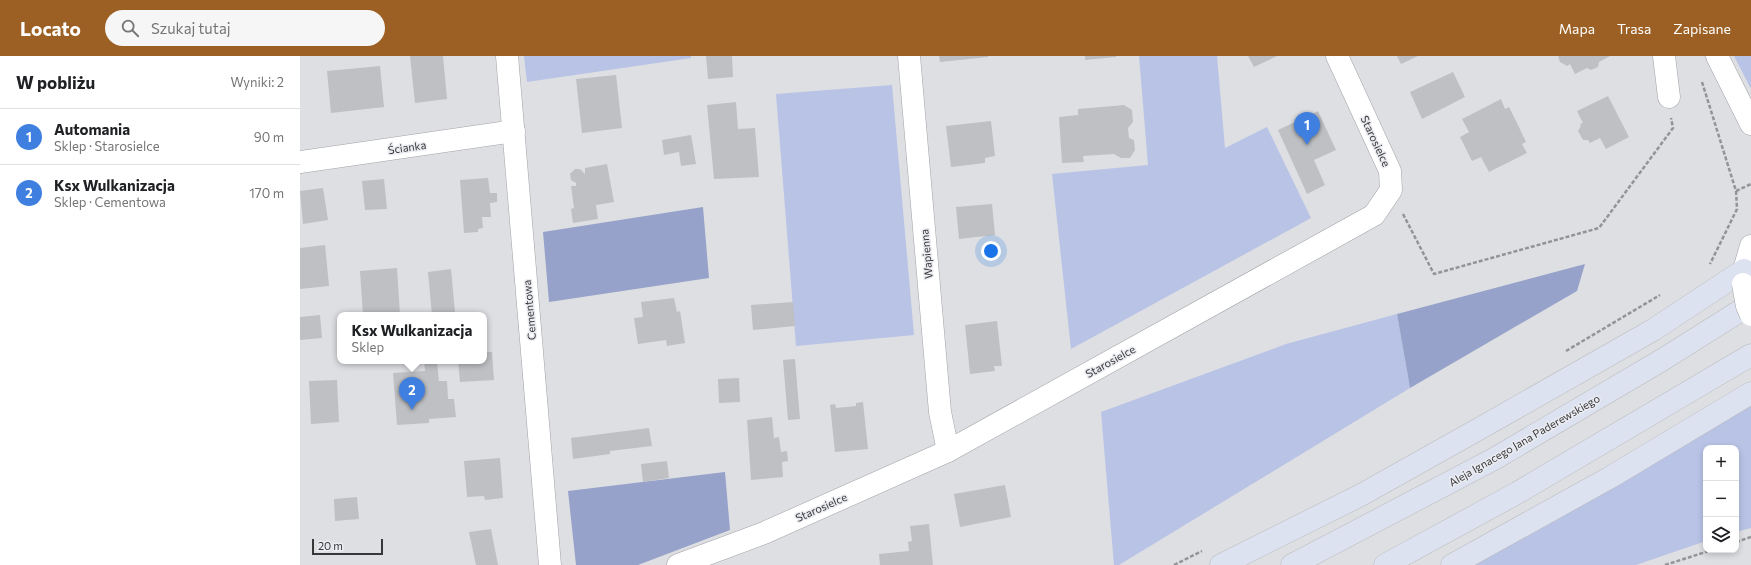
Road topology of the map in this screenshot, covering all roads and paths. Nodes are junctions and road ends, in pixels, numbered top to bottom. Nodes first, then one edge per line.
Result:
1 (507, 56) edge
2 (909, 56) edge
3 (1337, 56) edge
4 (1664, 56) edge
5 (1717, 56) edge
6 (1702, 79) dead end
7 (1669, 97) joint
8 (1749, 115) edge
9 (514, 131) junction
10 (300, 162) edge
11 (1751, 184) edge
12 (1391, 190) junction
13 (1736, 191) junction
14 (1751, 246) edge
15 (1709, 265) dead end
16 (1744, 277) junction
17 (1664, 293) dead end
18 (1751, 304) edge
19 (1751, 315) edge
20 (1561, 353) dead end
21 (1751, 355) edge
22 (1751, 393) edge
23 (948, 451) junction
24 (1751, 537) edge
25 (1739, 541) edge
26 (1703, 553) edge
27 (1214, 556) edge
28 (550, 565) edge
29 (678, 565) edge
30 (1174, 565) edge
31 (1292, 565) edge
32 (1385, 565) edge
33 (1452, 565) edge
34 (1665, 565) edge

1 - 9 street, Cementowa
2 - 23 street, Wapienna
3 - 12 street, Starosielce
4 - 7 street
5 - 8 street
6 - 13 path
7 - 12 path
9 - 10 street, Ścianka
9 - 28 street, Cementowa
11 - 13 path
12 - 23 street, Starosielce
13 - 15 path
14 - 16 street
16 - 19 street, bridge
16 - 27 main road
17 - 20 path
18 - 31 main road, Aleja Ignacego Jana Paderewskiego
21 - 32 main road
22 - 33 main road
23 - 29 street, Starosielce
24 - 25 path
26 - 34 path
27 - 30 path

